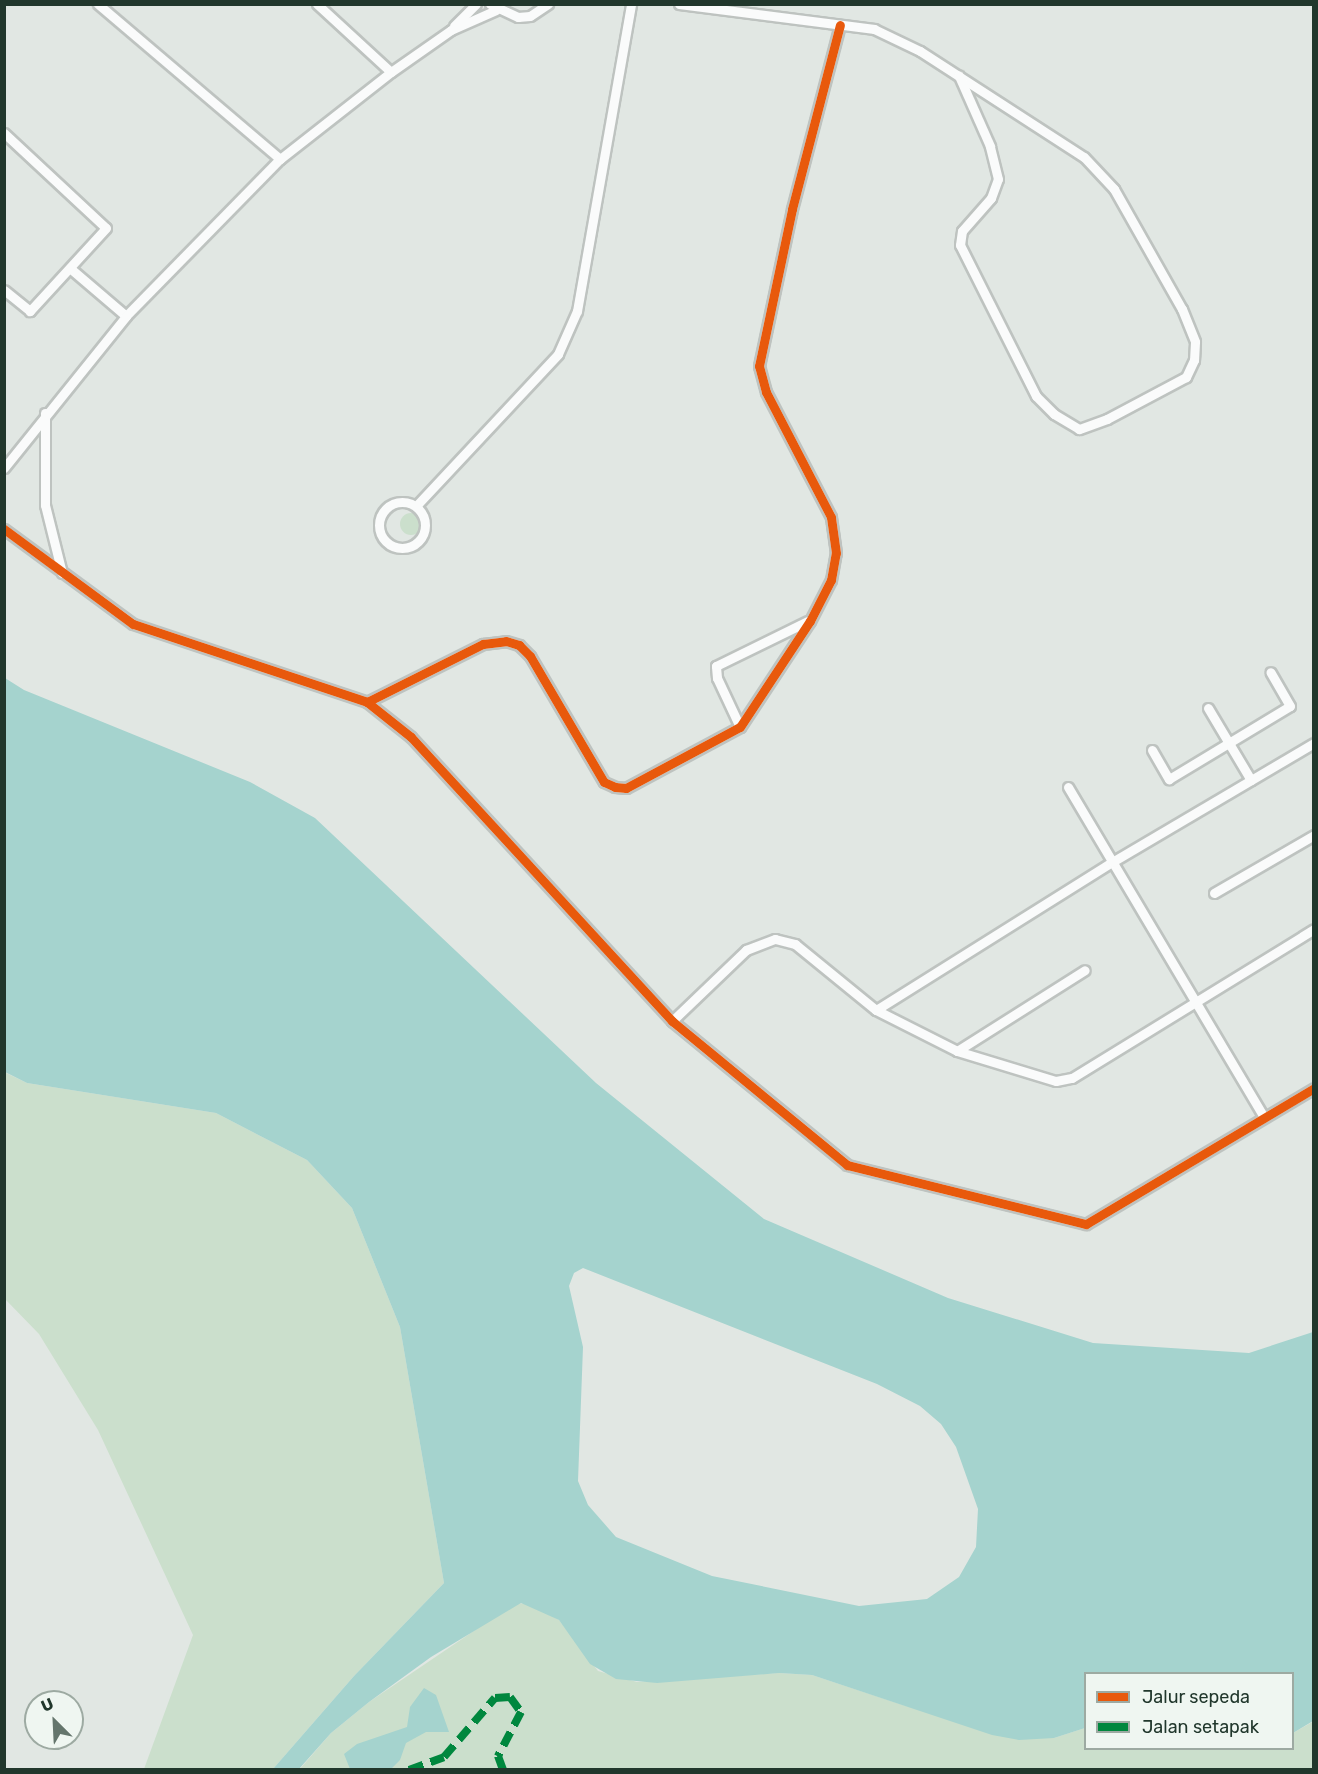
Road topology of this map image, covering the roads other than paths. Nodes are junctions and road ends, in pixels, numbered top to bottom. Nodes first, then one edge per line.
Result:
1 (98, 4) edge
2 (316, 4) edge
3 (476, 4) edge
4 (548, 4) edge
5 (632, 4) edge
6 (679, 4) edge
7 (493, 7) edge
8 (840, 25) junction
9 (451, 30) junction
10 (391, 72) junction
11 (959, 76) junction
12 (4, 133) edge
13 (280, 159) junction
14 (71, 269) junction
15 (4, 290) edge
16 (126, 316) junction
17 (45, 413) junction
18 (4, 468) edge
19 (416, 506) junction
20 (4, 529) edge
21 (62, 573) junction
22 (810, 621) junction
23 (1270, 672) dead end
24 (367, 702) junction
25 (1208, 708) dead end
26 (740, 727) junction
27 (1229, 743) junction
28 (1314, 743) edge
29 (1152, 750) dead end
30 (1251, 780) junction
31 (1068, 787) dead end
32 (1314, 835) edge
33 (1112, 862) junction
34 (1214, 893) dead end
35 (1314, 929) edge
36 (1085, 970) dead end
37 (1195, 1000) junction
38 (876, 1010) junction
39 (672, 1021) junction
40 (957, 1051) junction
41 (1314, 1088) edge
42 (1264, 1117) junction

1 - 13 street
2 - 10 street
3 - 9 street
4 - 7 street
5 - 19 street
6 - 8 street
7 - 9 street
8 - 11 street
8 - 22 street
9 - 10 street
10 - 13 street
11 - 11 street
12 - 14 street
13 - 16 street
14 - 15 street
14 - 16 street
16 - 17 street
17 - 18 street
17 - 21 street
19 - 19 street
20 - 21 street
21 - 24 street
22 - 26 street
22 - 26 street
23 - 27 street
24 - 26 street
24 - 39 street
25 - 27 street
27 - 29 street
27 - 30 street
28 - 30 street
30 - 33 street
31 - 33 street
32 - 34 street
33 - 37 street
33 - 38 street
35 - 37 street
36 - 40 street
37 - 40 street
37 - 42 street
38 - 39 street
38 - 40 street
39 - 42 street
41 - 42 street

